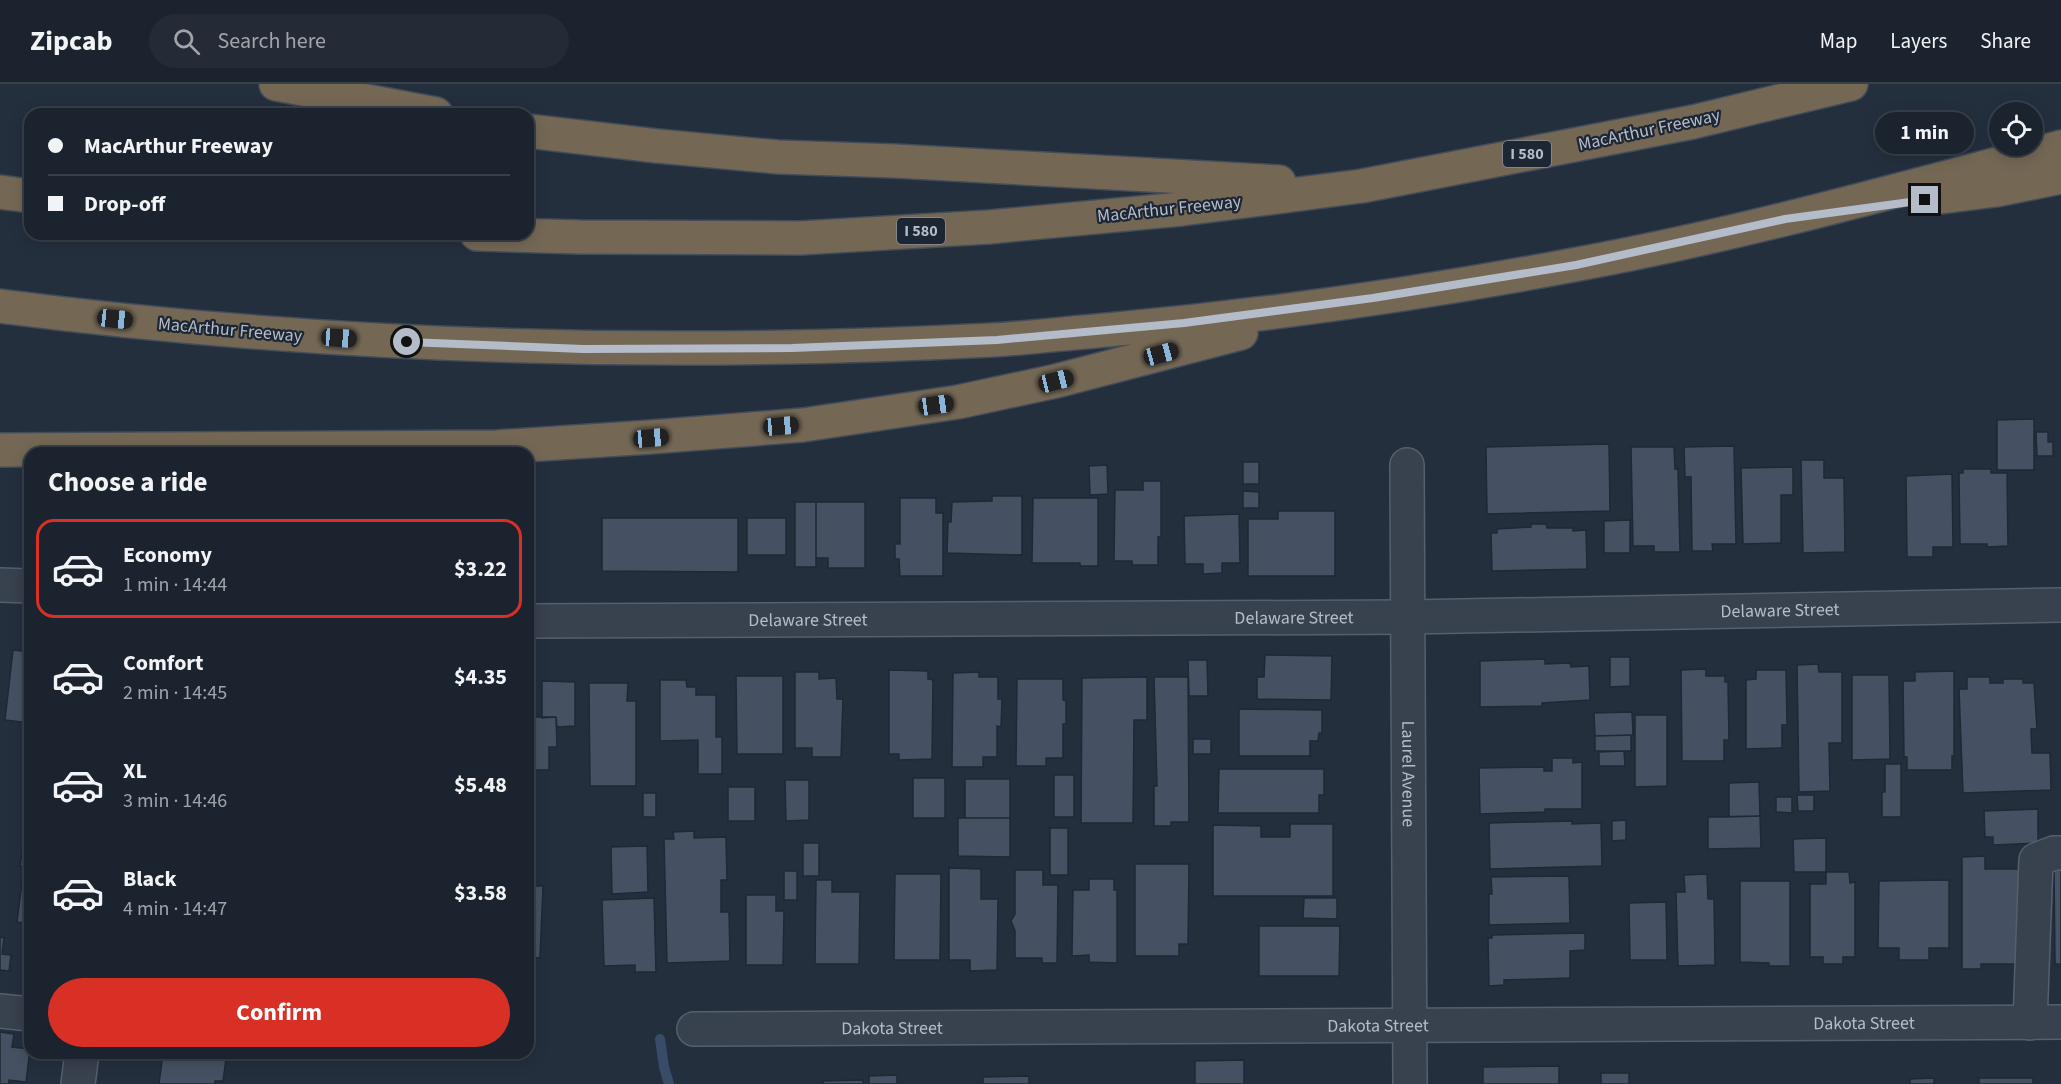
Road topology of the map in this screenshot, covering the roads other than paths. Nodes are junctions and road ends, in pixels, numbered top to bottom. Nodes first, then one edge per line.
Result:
1 (276, 84) edge
2 (1795, 84) edge
3 (1851, 84) edge
4 (404, 108) edge
5 (1693, 122) junction
6 (534, 132) edge
7 (2061, 147) edge
8 (2061, 177) edge
9 (1362, 186) junction
10 (0, 192) edge
11 (24, 195) edge
12 (1785, 219) junction
13 (534, 236) edge
14 (1373, 298) junction
15 (0, 306) edge
16 (497, 447) edge
17 (0, 450) edge
18 (24, 450) edge
19 (1407, 465) dead end
20 (0, 585) edge
21 (24, 586) edge
22 (2061, 605) edge
23 (1409, 617) junction
24 (534, 621) edge
25 (2061, 853) edge
26 (0, 1011) edge
27 (24, 1013) edge
28 (2045, 1022) edge
29 (1410, 1024) junction
30 (694, 1029) dead end
31 (81, 1059) edge
32 (78, 1084) edge
33 (1410, 1084) edge

1 - 4 highway
2 - 5 highway
3 - 5 highway, MacArthur Freeway / I 580
5 - 9 highway, MacArthur Freeway / I 580
6 - 9 highway
7 - 12 highway, MacArthur Freeway
8 - 12 highway
9 - 13 highway, MacArthur Freeway / I 580
10 - 11 highway
12 - 14 highway, MacArthur Freeway
14 - 15 highway, MacArthur Freeway
14 - 16 highway
17 - 18 highway
19 - 23 street, Laurel Avenue
20 - 21 street
22 - 23 street, Delaware Street
23 - 24 street, Delaware Street
23 - 29 street, Laurel Avenue
25 - 28 street
26 - 27 street
28 - 29 street, Dakota Street
29 - 30 street, Dakota Street
29 - 33 street, Laurel Avenue
31 - 32 street

